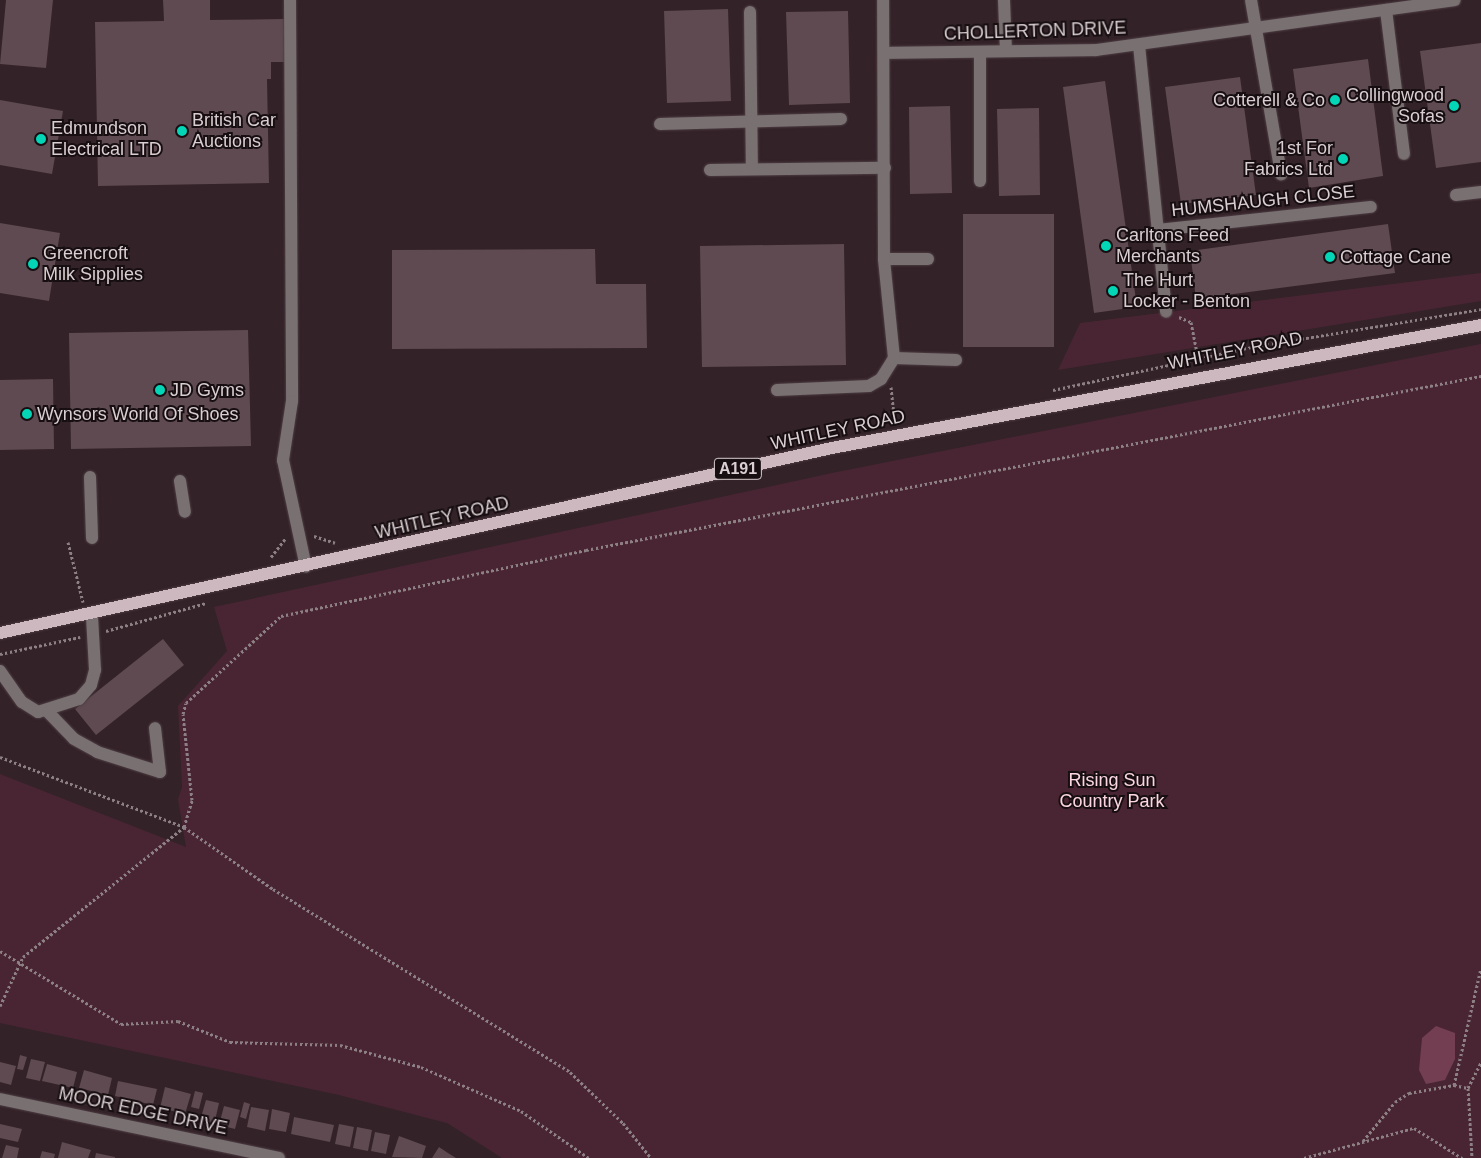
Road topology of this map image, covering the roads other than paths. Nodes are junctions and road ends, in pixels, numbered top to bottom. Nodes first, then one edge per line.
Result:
1 (290, 0) edge
2 (883, 0) edge
3 (1004, 0) edge
4 (1251, 0) edge
5 (1454, 0) edge
6 (1386, 10) junction
7 (750, 12) dead end
8 (1255, 28) junction
9 (1139, 45) junction
10 (1006, 51) junction
11 (980, 52) junction
12 (884, 53) junction
13 (841, 119) dead end
14 (751, 122) junction
15 (660, 124) dead end
16 (1404, 154) dead end
17 (885, 168) junction
18 (752, 169) junction
19 (710, 170) dead end
20 (1281, 174) dead end
21 (980, 181) dead end
22 (1481, 192) edge
23 (1456, 195) dead end
24 (1371, 207) dead end
25 (1158, 230) junction
26 (884, 259) junction
27 (928, 259) dead end
28 (1166, 312) road end
29 (1481, 325) edge
30 (956, 360) dead end
31 (892, 364) junction
32 (777, 390) dead end
33 (90, 477) dead end
34 (180, 481) dead end
35 (185, 512) dead end
36 (92, 538) dead end
37 (306, 567) junction
38 (88, 610) junction
39 (0, 633) edge
40 (0, 671) edge
41 (48, 712) junction
42 (155, 728) dead end
43 (0, 1099) edge
44 (215, 1145) junction
45 (212, 1158) edge
46 (279, 1158) edge

1 - 37 street
2 - 12 street
3 - 10 street
4 - 8 street
5 - 6 street, CHOLLERTON DRIVE
6 - 8 street, CHOLLERTON DRIVE
6 - 16 street
7 - 14 street
8 - 9 street, CHOLLERTON DRIVE
8 - 20 street
9 - 10 street, CHOLLERTON DRIVE
9 - 25 street, HUMSHAUGH CLOSE
10 - 11 street, CHOLLERTON DRIVE
11 - 12 street, CHOLLERTON DRIVE
11 - 21 street
12 - 17 street
13 - 14 street
14 - 15 street
14 - 18 street
17 - 18 street
17 - 26 street
18 - 19 street
22 - 23 street
24 - 25 street, HUMSHAUGH CLOSE
25 - 28 street, HUMSHAUGH CLOSE
26 - 27 street
26 - 31 street
29 - 37 main road, WHITLEY ROAD / A191
30 - 31 street
31 - 32 street
33 - 36 street
34 - 35 street
37 - 38 main road, WHITLEY ROAD / A191
38 - 39 main road, WHITLEY ROAD / A191
38 - 41 street
40 - 41 street
41 - 42 street
43 - 44 street, MOOR EDGE DRIVE
44 - 45 street
44 - 46 street, MOOR EDGE DRIVE

